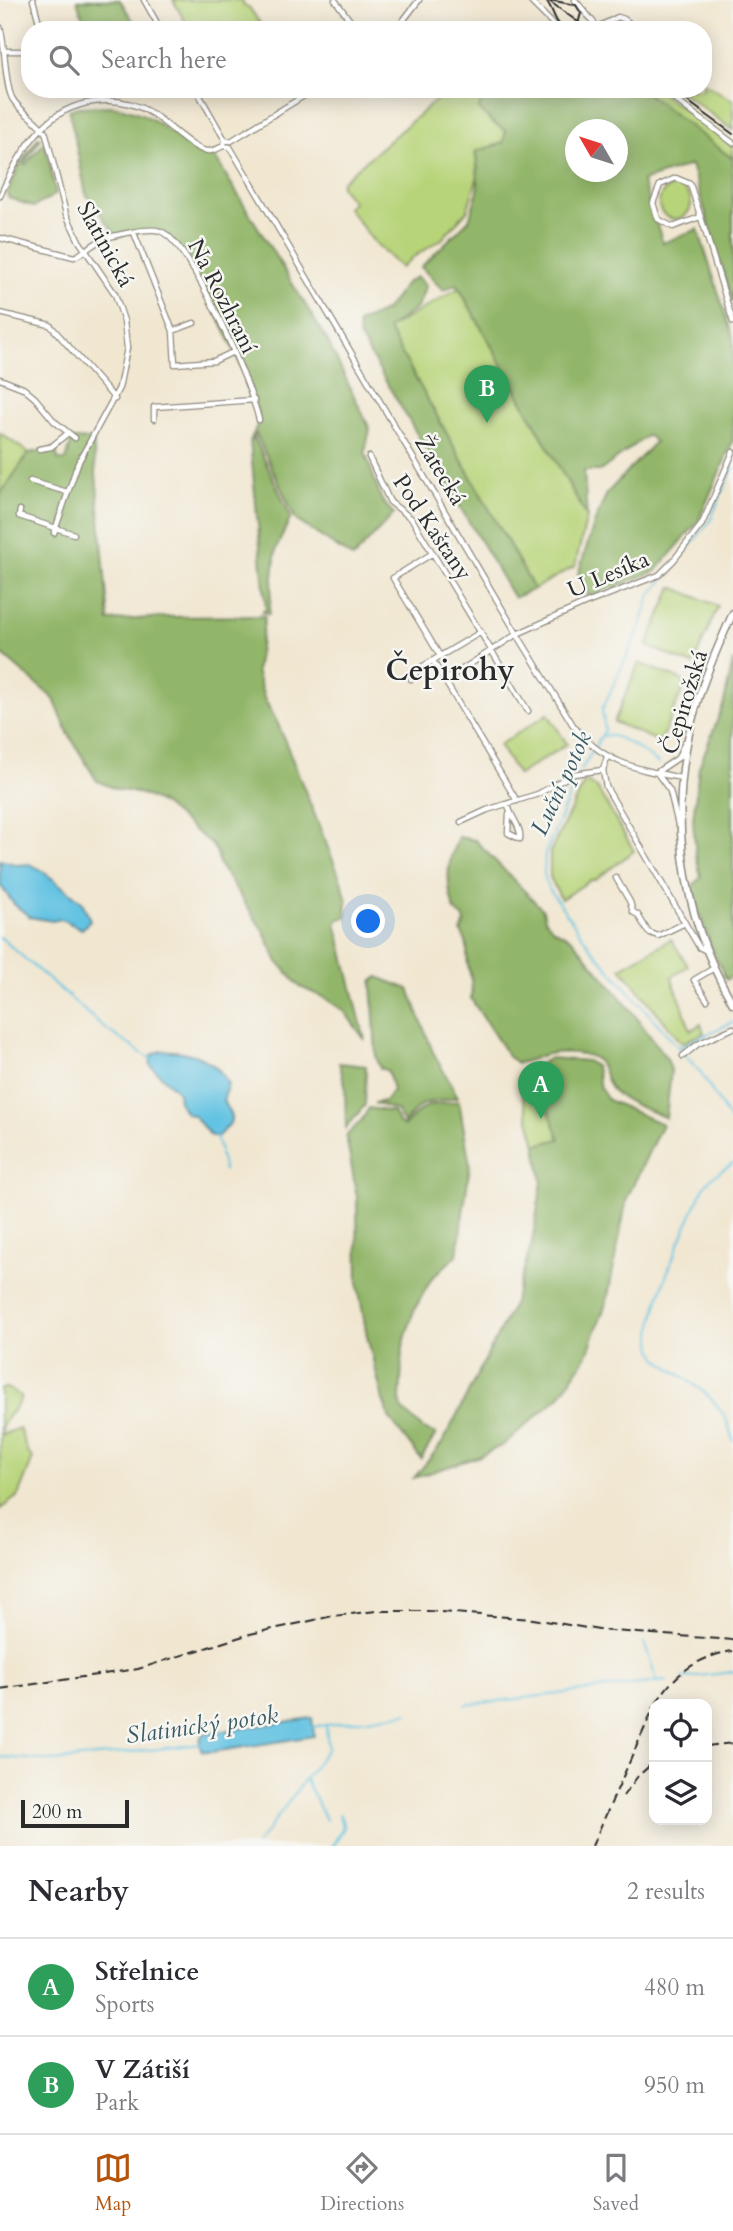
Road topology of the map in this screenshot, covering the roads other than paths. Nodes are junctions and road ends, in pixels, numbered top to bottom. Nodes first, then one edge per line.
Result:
1 (33, 0) edge
2 (144, 0) edge
3 (335, 0) edge
4 (419, 0) edge
5 (529, 0) edge
6 (575, 0) edge
7 (39, 21) edge
8 (156, 21) edge
9 (350, 21) edge
10 (403, 21) edge
11 (550, 21) edge
12 (592, 21) edge
13 (0, 27) edge
14 (6, 51) junction
15 (21, 51) edge
16 (201, 98) edge
17 (300, 98) edge
18 (673, 98) edge
19 (42, 127) junction
20 (733, 142) edge
21 (227, 143) junction
22 (0, 197) edge
23 (700, 217) junction
24 (134, 233) junction
25 (0, 239) edge
26 (85, 251) junction
27 (0, 313) edge
28 (733, 322) edge
29 (194, 323) dead end
30 (173, 331) junction
31 (233, 352) junction
32 (0, 379) edge
33 (114, 399) junction
34 (254, 400) junction
35 (154, 419) dead end
36 (259, 420) dead end
37 (68, 433) junction
38 (75, 438) dead end
39 (39, 449) dead end
40 (733, 452) edge
41 (369, 457) dead end
42 (30, 481) dead end
43 (67, 492) junction
44 (19, 516) dead end
45 (55, 531) junction
46 (74, 534) dead end
47 (433, 553) junction
48 (733, 613) edge
49 (481, 632) junction
50 (517, 634) junction
51 (492, 652) junction
52 (440, 656) junction
53 (433, 661) junction
54 (411, 679) dead end
55 (444, 681) junction
56 (528, 711) dead end
57 (691, 724) junction
58 (607, 757) junction
59 (603, 770) junction
60 (656, 773) junction
61 (681, 778) junction
62 (517, 801) junction
63 (508, 804) junction
64 (509, 813) junction
65 (461, 822) dead end
66 (681, 843) junction
67 (616, 878) dead end
68 (685, 923) junction
69 (707, 951) junction
70 (714, 968) junction
71 (707, 1000) dead end
72 (733, 1004) edge
73 (733, 1028) edge
74 (682, 1056) dead end

1 - 7 street
2 - 8 street
3 - 9 street
4 - 10 street
5 - 11 street
6 - 12 street
13 - 14 street
14 - 15 street
14 - 19 street
16 - 21 street, Žatecká
17 - 21 street
18 - 20 street
19 - 21 street
19 - 22 street
19 - 26 street, Slatinická
21 - 50 street, Žatecká
23 - 23 street
23 - 28 street
24 - 26 street, Na Rozhraní
24 - 30 street
24 - 31 street, Na Rozhraní
25 - 26 street
26 - 33 street, Slatinická
27 - 33 street
29 - 30 street
30 - 31 street
31 - 34 street, Na Rozhraní
32 - 37 street
33 - 43 street, Slatinická
34 - 35 street
34 - 36 street, Na Rozhraní
37 - 38 street
37 - 39 street
40 - 50 street, U Lesíka
41 - 47 street, Pod Kaštany
42 - 43 street
43 - 45 street, Slatinická
44 - 45 street
45 - 46 street
47 - 49 street, Pod Kaštany
47 - 52 street
48 - 57 main road, Čepirožská
49 - 51 street, Pod Kaštany
49 - 52 street
50 - 51 street, U Lesíka
50 - 58 street, Žatecká
51 - 55 street, U Lesíka
51 - 56 street, Pod Kaštany
52 - 53 street
53 - 54 street
53 - 55 street
55 - 62 street
57 - 60 street
57 - 61 main road, Čepirožská
58 - 59 street
58 - 60 street, Žatecká
59 - 62 street
59 - 68 street
60 - 61 street, Žatecká
60 - 66 street
61 - 66 main road, Čepirožská
62 - 63 street
63 - 64 street
63 - 65 street
64 - 64 street
66 - 69 main road, Čepirožská
67 - 68 street
68 - 69 street
69 - 70 main road, Čepirožská
70 - 71 street
70 - 72 main road, Čepirožská
73 - 74 street

